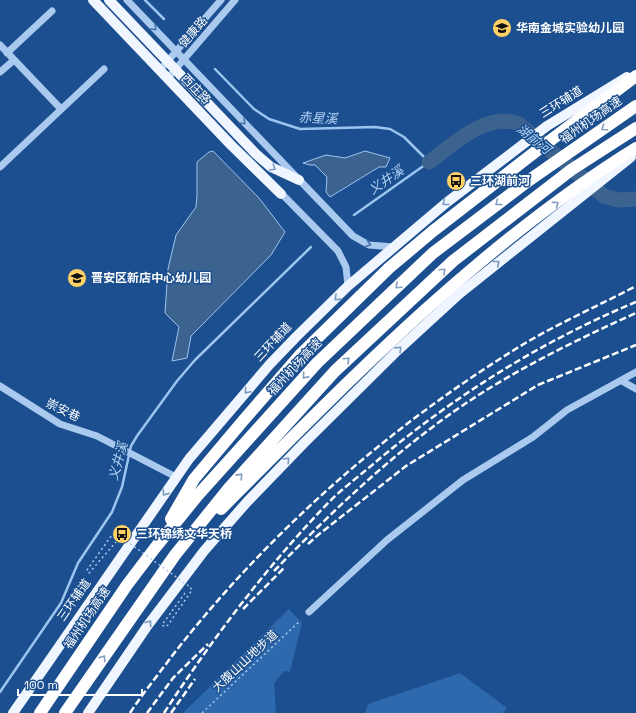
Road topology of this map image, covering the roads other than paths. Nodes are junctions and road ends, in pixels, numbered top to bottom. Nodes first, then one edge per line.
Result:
1 (89, 0) edge
2 (94, 0) edge
3 (109, 0) edge
4 (127, 0) edge
5 (221, 0) edge
6 (235, 0) edge
7 (52, 11) dead end
8 (0, 45) edge
9 (176, 51) junction
10 (7, 53) junction
11 (14, 60) junction
12 (184, 60) junction
13 (104, 69) dead end
14 (159, 71) junction
15 (636, 71) edge
16 (0, 72) edge
17 (636, 76) edge
18 (167, 79) junction
19 (636, 106) edge
20 (61, 109) junction
21 (636, 128) edge
22 (636, 148) edge
23 (636, 153) edge
24 (0, 167) edge
25 (608, 171) junction
26 (299, 180) junction
27 (580, 191) junction
28 (282, 194) junction
29 (394, 247) junction
30 (348, 286) junction
31 (636, 372) edge
32 (624, 379) junction
33 (636, 384) edge
34 (0, 386) edge
35 (636, 389) edge
36 (176, 477) junction
37 (155, 548) junction
38 (175, 555) junction
39 (309, 612) dead end
40 (12, 713) edge
41 (40, 713) edge
42 (65, 713) edge
43 (88, 713) edge

1 - 14 street
2 - 28 main road, 西庄路, bridge
3 -> 26 main road, bridge
4 -> 9 street
5 - 9 street, 健康路
6 - 12 street, 健康路
7 - 10 street
8 - 10 street
9 - 12 street
9 - 14 street, 健康路
10 - 11 street
11 - 16 street
11 - 20 street
12 - 18 street, 健康路
12 -> 26 street
13 - 20 street
14 - 18 street
15 -> 29 main road, 三环辅道
17 - 37 highway
18 - 28 street
19 -> 37 highway, 福州机场高速
20 - 24 street
38 -> 21 highway
22 - 25 highway
23 - 25 main road
25 - 27 highway
26 -> 29 street
38 -> 27 highway
43 -> 27 main road
28 - 30 street
29 - 30 main road, 三环辅道
30 -> 36 main road, 三环辅道
31 - 32 street
32 - 33 street
32 - 35 street
32 - 39 street
34 - 36 street, 崇安巷
36 -> 40 main road, 三环辅道
37 - 41 highway, 福州机场高速
42 -> 38 highway

